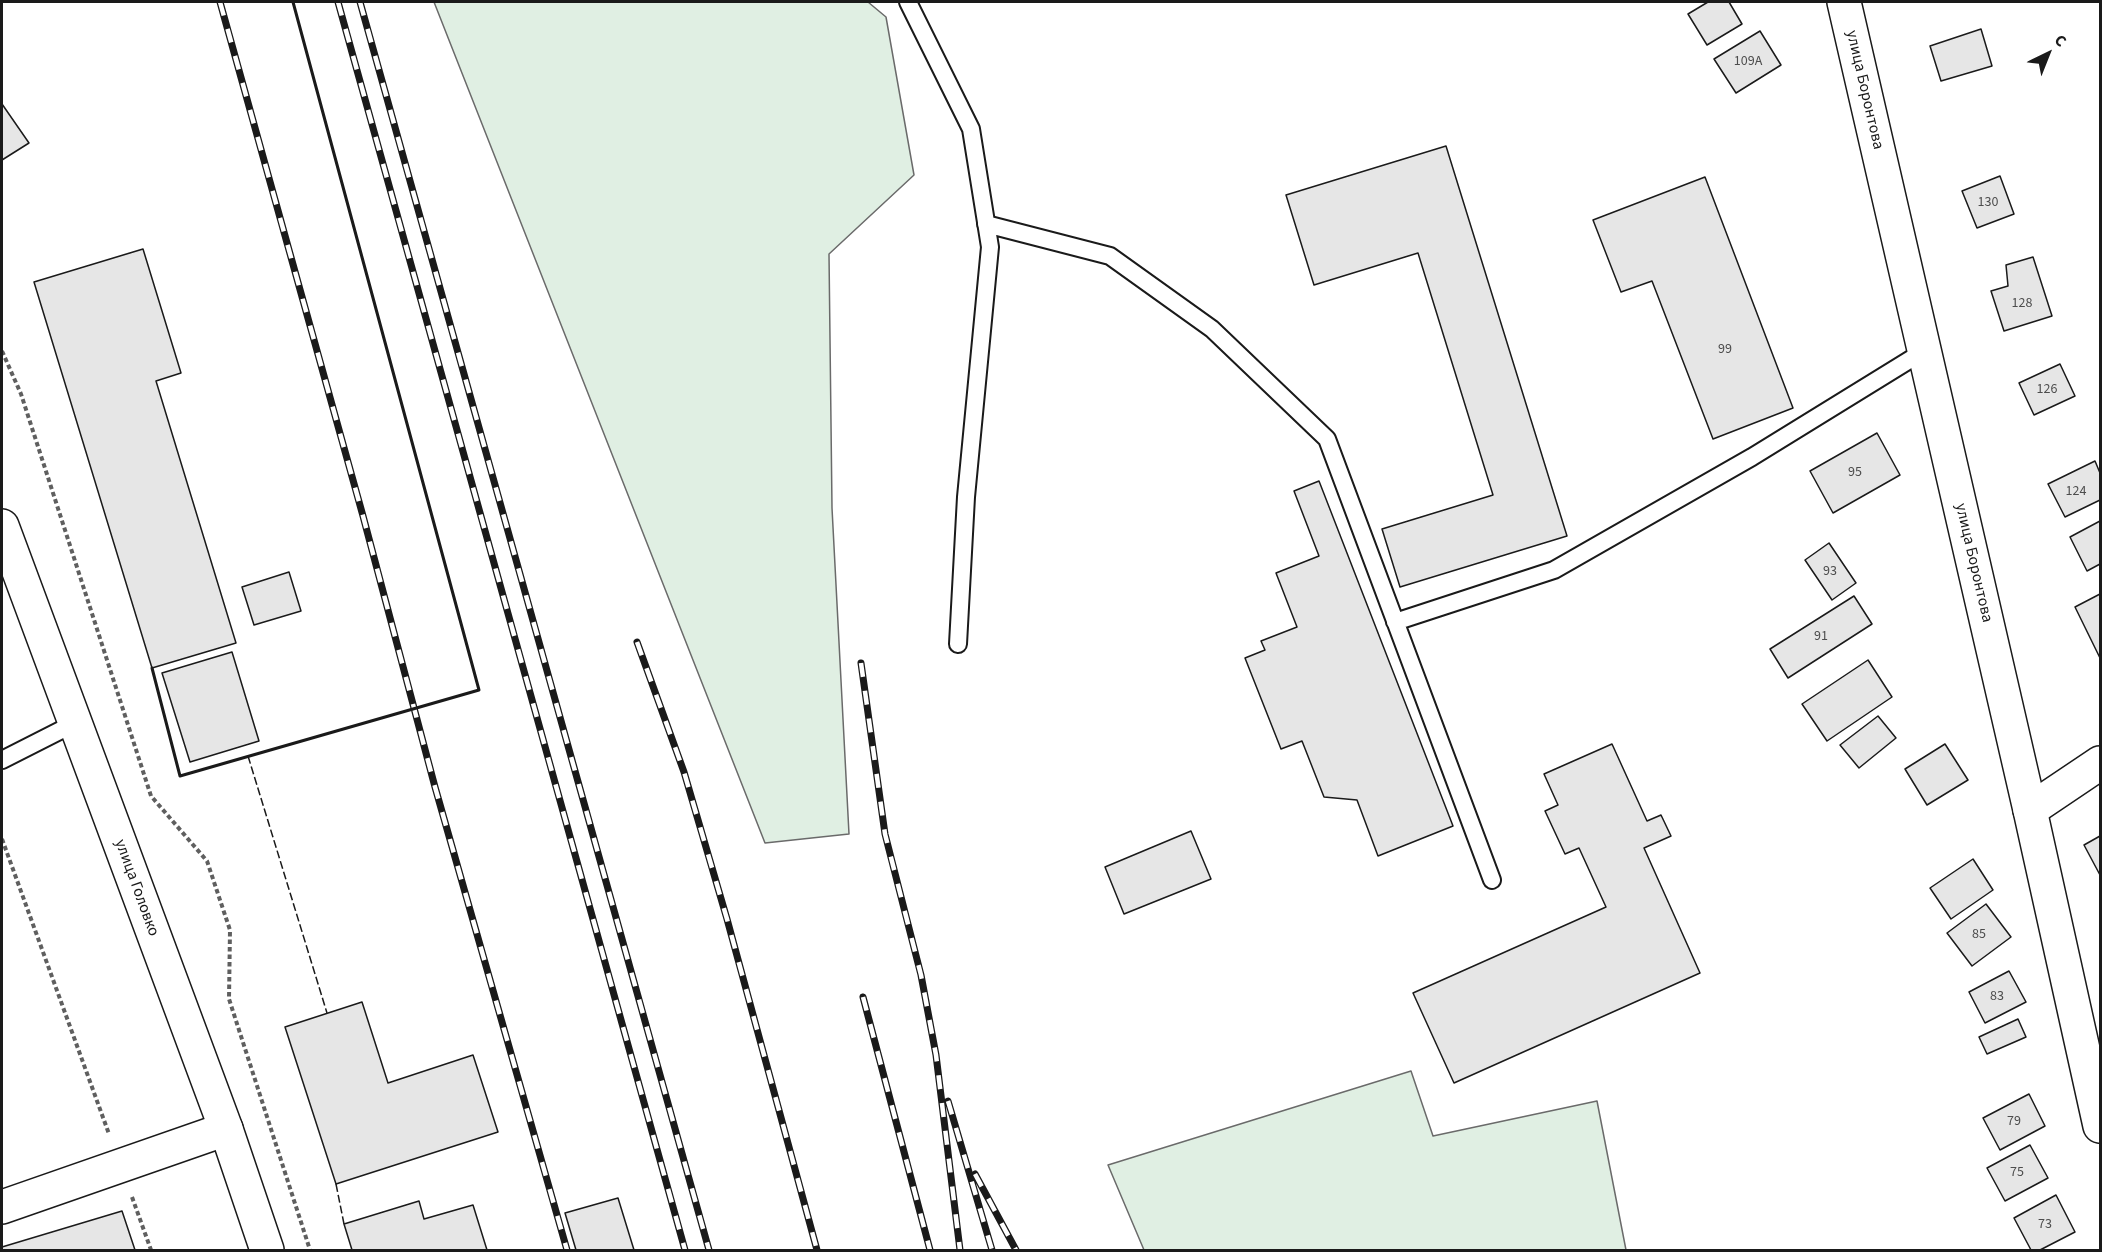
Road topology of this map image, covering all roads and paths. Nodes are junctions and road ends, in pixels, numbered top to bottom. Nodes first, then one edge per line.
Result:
1 (908, 2) edge
2 (1844, 2) edge
3 (986, 224) junction
4 (2, 351) edge
5 (1924, 351) junction
6 (2, 526) edge
7 (1395, 622) junction
8 (958, 644) dead end
9 (75, 723) junction
10 (2, 760) edge
11 (2100, 763) edge
12 (2030, 810) junction
13 (2, 839) edge
14 (1492, 880) dead end
15 (2100, 1126) edge
16 (226, 1129) junction
17 (120, 1164) junction
18 (2, 1207) edge
19 (151, 1251) edge
20 (267, 1251) edge
21 (310, 1251) edge

1 - 3 lane
2 - 5 street, улица Боронтова
3 - 7 lane
3 - 8 lane
4 - 21 path
5 - 7 lane
5 - 12 street, улица Боронтова
6 - 9 street, улица Головко
7 - 14 lane
9 - 10 lane
9 - 16 street, улица Головко
11 - 12 street
12 - 15 street, улица Боронтова
13 - 17 path
16 - 17 street
16 - 20 street, улица Головко
17 - 18 street
17 - 19 path

